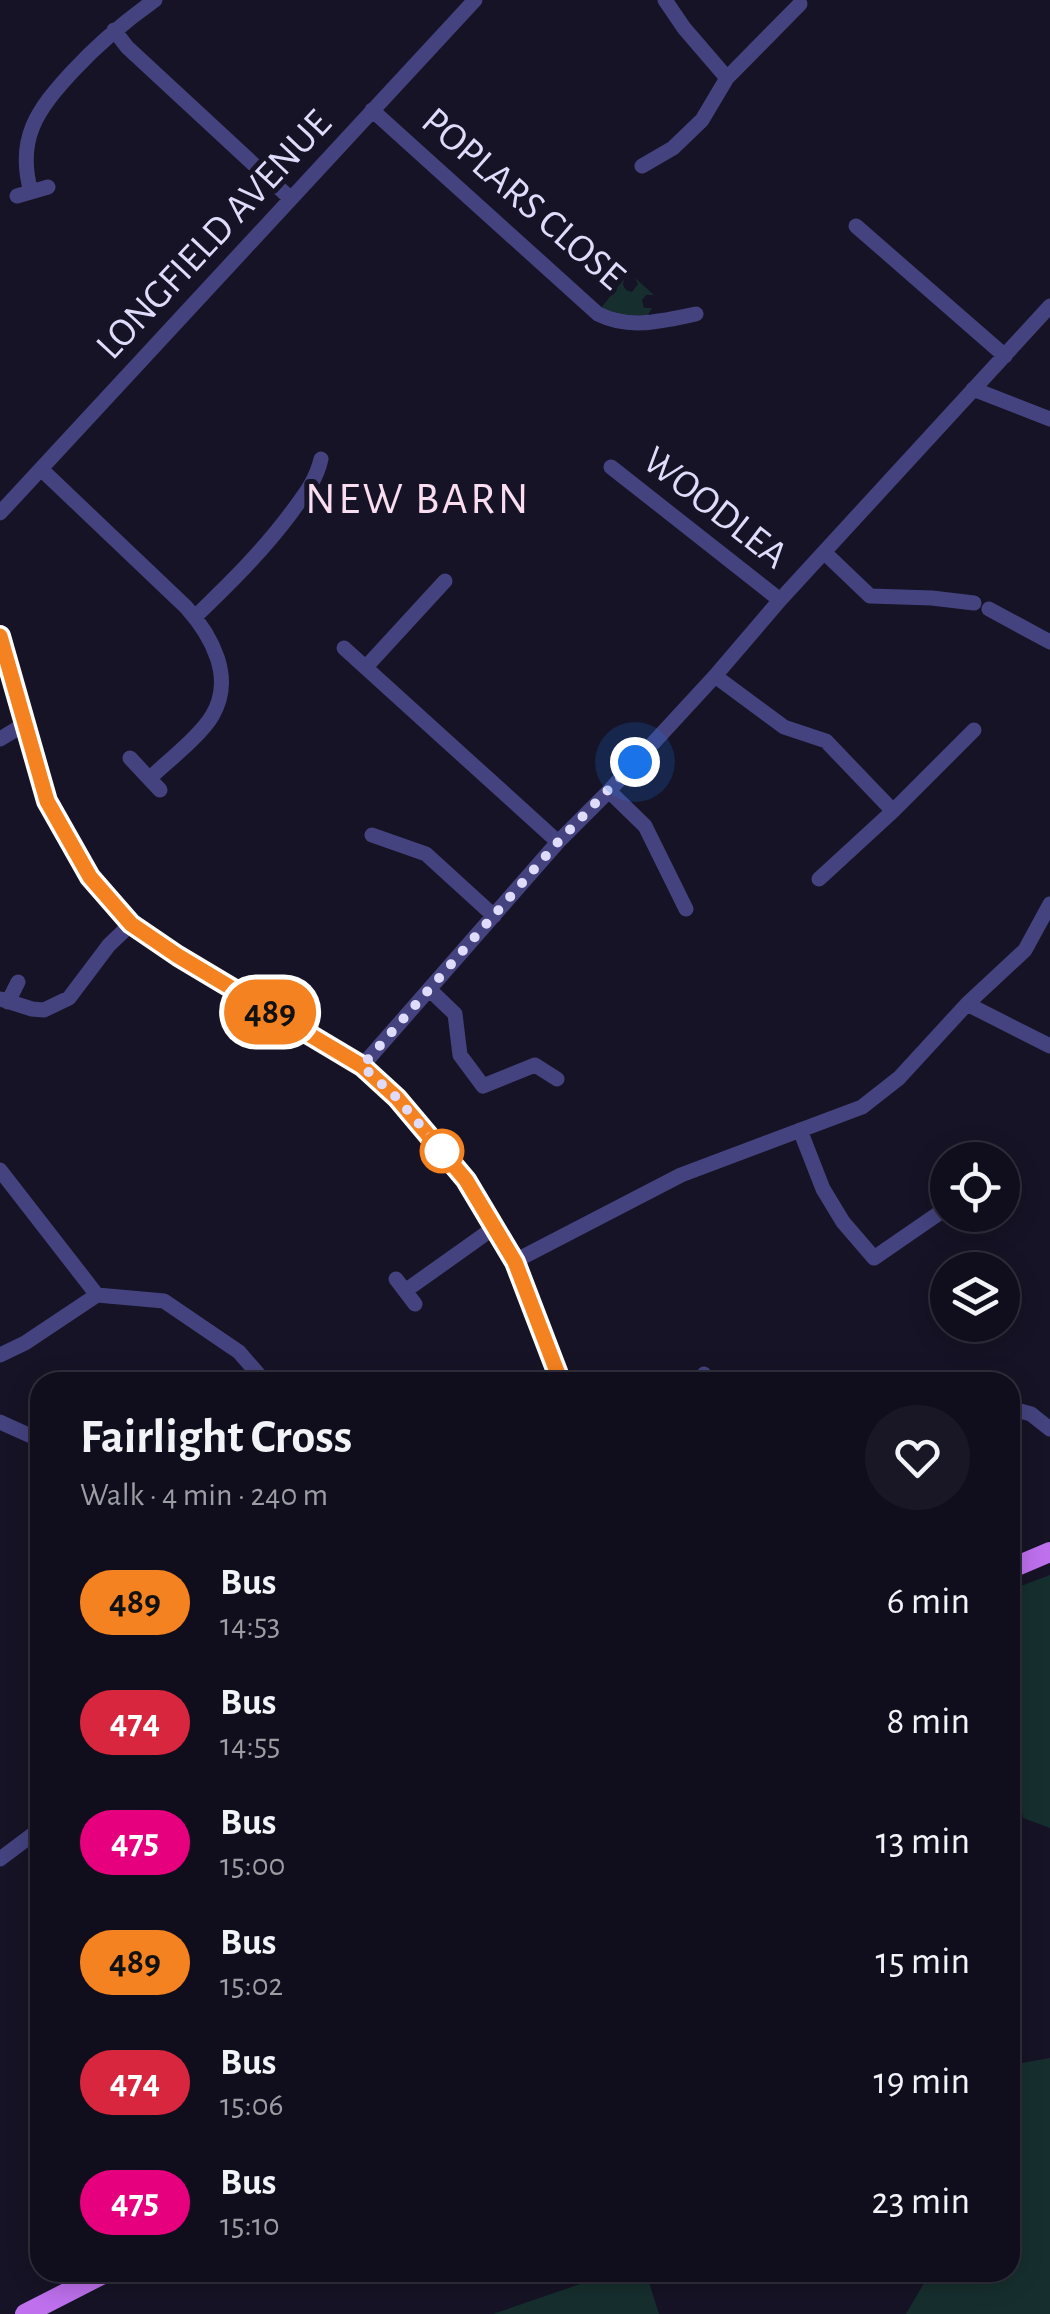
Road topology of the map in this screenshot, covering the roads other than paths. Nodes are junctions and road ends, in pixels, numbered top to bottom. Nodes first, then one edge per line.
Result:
1 (155, 0) edge
2 (475, 0) edge
3 (665, 0) edge
4 (800, 4) dead end
5 (114, 30) junction
6 (726, 78) junction
7 (372, 110) junction
8 (642, 166) dead end
9 (48, 187) dead end
10 (291, 199) junction
11 (856, 226) dead end
12 (1050, 306) edge
13 (696, 314) dead end
14 (1004, 356) junction
15 (973, 389) junction
16 (1050, 419) edge
17 (322, 460) dead end
18 (611, 468) dead end
19 (40, 469) junction
20 (0, 512) edge
21 (825, 553) junction
22 (445, 582) dead end
23 (780, 600) junction
24 (195, 617) junction
25 (0, 636) edge
26 (1050, 642) edge
27 (344, 648) dead end
28 (366, 667) junction
29 (715, 676) junction
30 (26, 724) junction
31 (974, 730) dead end
32 (0, 739) edge
33 (130, 758) dead end
34 (609, 791) junction
35 (894, 811) junction
36 (372, 834) dead end
37 (558, 842) junction
38 (819, 879) dead end
39 (1050, 904) edge
40 (686, 908) dead end
41 (494, 916) junction
42 (131, 924) junction
43 (18, 982) dead end
44 (430, 990) junction
45 (4, 1001) edge
46 (967, 1004) junction
47 (1050, 1046) edge
48 (362, 1066) junction
49 (557, 1079) dead end
50 (800, 1130) junction
51 (0, 1170) edge
52 (930, 1219) edge
53 (495, 1227) junction
54 (515, 1262) junction
55 (405, 1291) dead end
56 (97, 1295) junction
57 (0, 1356) edge
58 (256, 1372) edge
59 (556, 1372) edge
60 (1020, 1411) edge
61 (0, 1422) edge
62 (1050, 1429) edge
63 (30, 1436) edge
64 (1050, 1552) edge
65 (1020, 1565) edge
66 (30, 1836) edge
67 (0, 1859) edge
68 (88, 2282) edge
69 (25, 2314) edge

1 - 5 street
2 - 7 street, LONGFIELD AVENUE
3 - 6 street
4 - 6 street
5 - 9 street
5 - 10 street
6 - 8 street
7 - 10 street, LONGFIELD AVENUE
7 - 13 street, POPLARS CLOSE
10 - 19 street, LONGFIELD AVENUE
11 - 14 street
12 - 14 street
14 - 15 street
15 - 16 street
15 - 21 street
17 - 24 street
18 - 23 street, WOODLEA
19 - 20 street, LONGFIELD AVENUE
19 - 24 street
21 - 23 street
21 - 26 street
22 - 28 street
23 - 29 street
24 - 33 street
25 - 30 street
27 - 28 street
28 - 37 street
29 - 34 street
29 - 35 street
30 - 32 street
30 - 42 street
31 - 35 street
34 - 37 street
34 - 40 street
35 - 38 street
36 - 41 street
37 - 41 street
39 - 46 street
41 - 44 street
42 - 45 street
42 - 48 street
43 - 45 street
44 - 48 street
44 - 49 street
46 - 47 street
46 - 50 street
48 - 53 street
50 - 52 street
50 - 54 street
51 - 56 street
53 - 54 street
53 - 55 street
54 - 59 street
56 - 57 street
56 - 58 street
60 - 62 street
61 - 63 street
64 - 65 main road
66 - 67 street
68 - 69 main road

